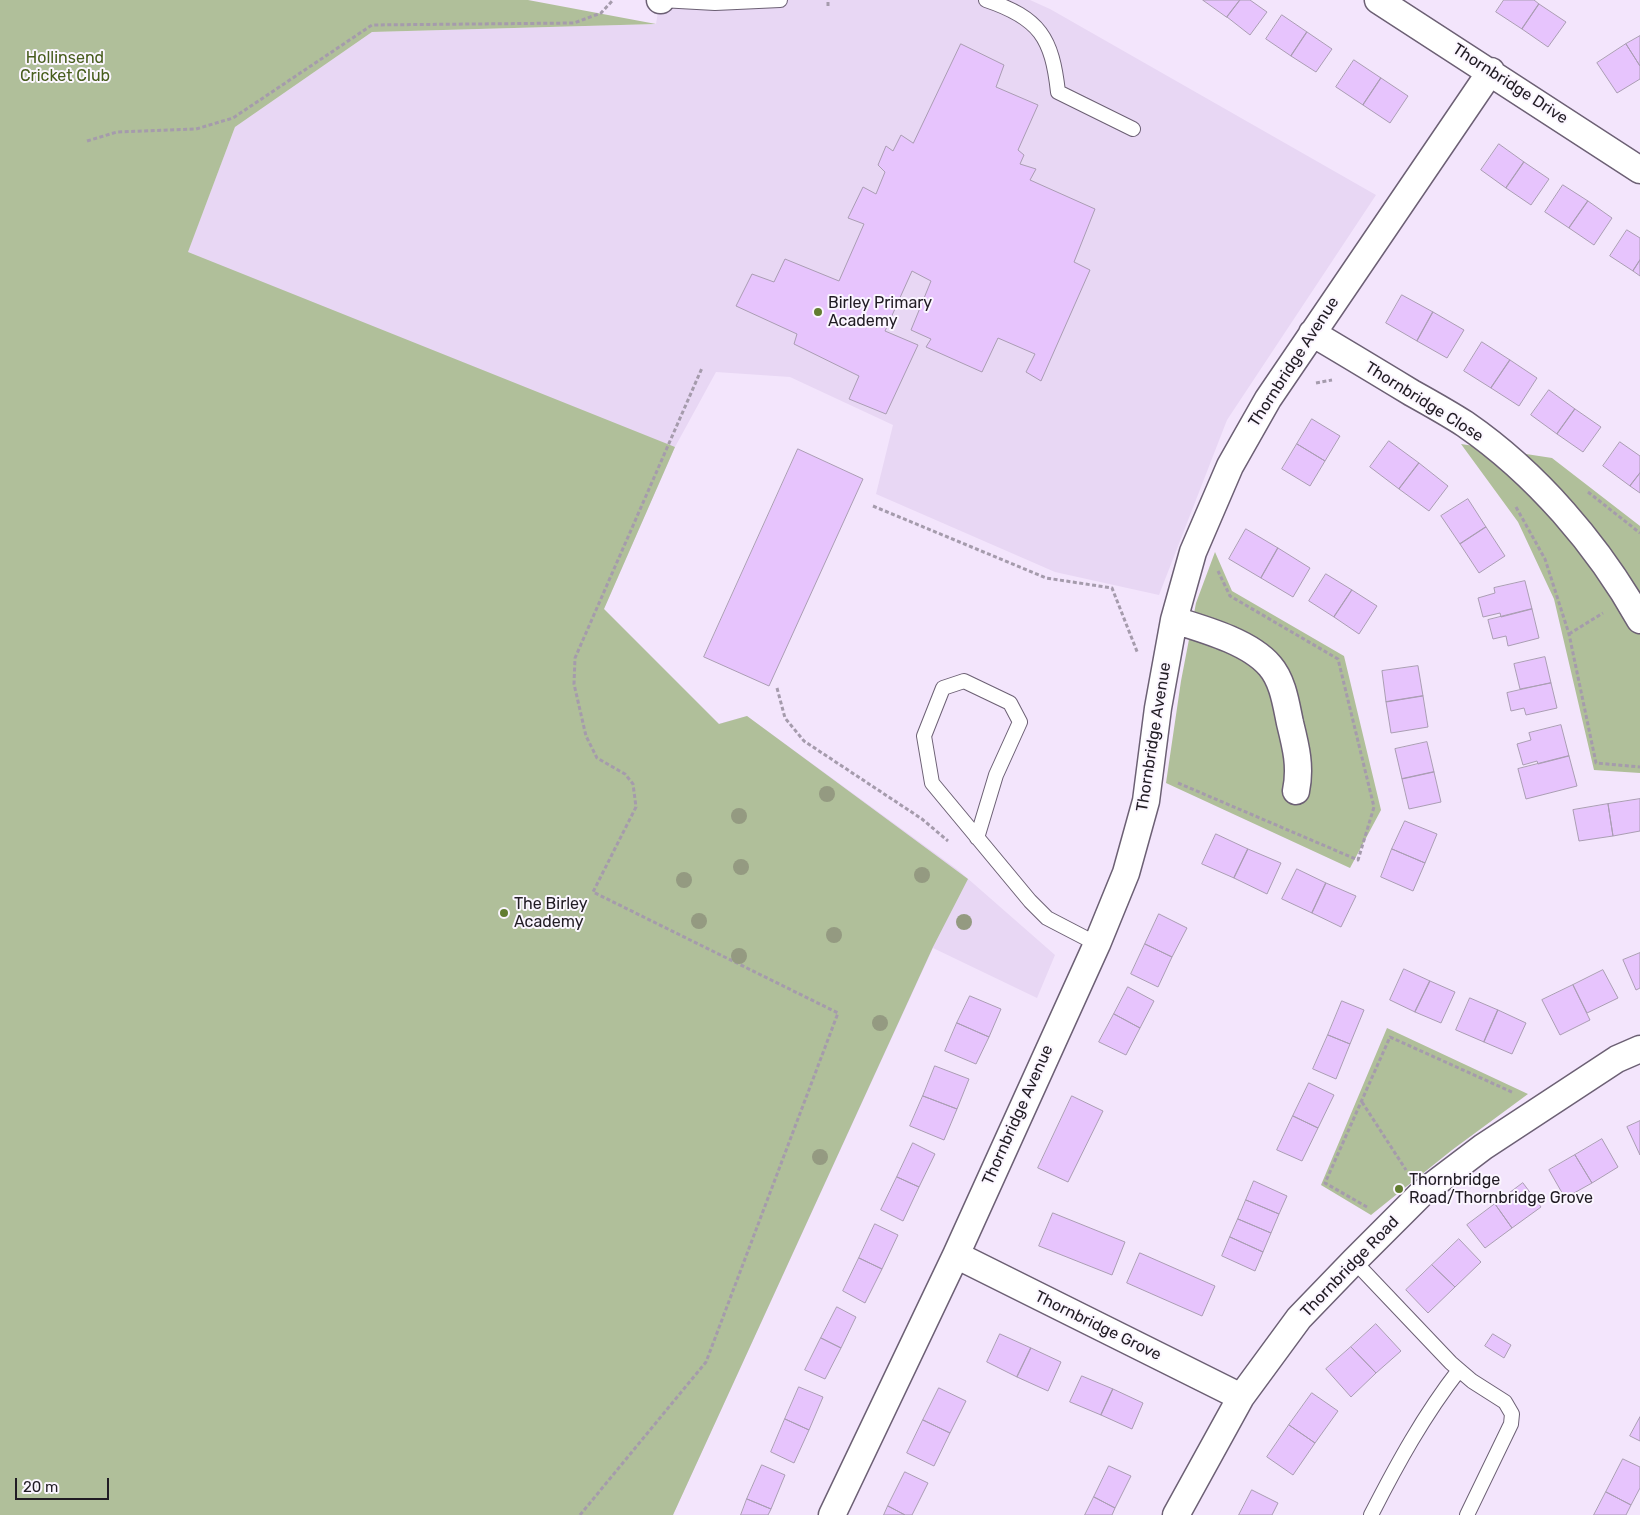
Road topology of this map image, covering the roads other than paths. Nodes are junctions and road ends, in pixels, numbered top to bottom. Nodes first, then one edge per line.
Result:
1 (660, 0) edge
2 (780, 0) edge
3 (986, 0) edge
4 (1378, 0) edge
5 (1491, 71) junction
6 (1133, 129) dead end
7 (1640, 170) edge
8 (1312, 333) junction
9 (1174, 620) junction
10 (1640, 620) edge
11 (1296, 791) dead end
12 (978, 838) junction
13 (1096, 944) junction
14 (1640, 1049) edge
15 (956, 1255) junction
16 (1354, 1260) junction
17 (1459, 1370) junction
18 (1242, 1397) junction
19 (832, 1515) edge
20 (1176, 1515) edge
21 (1371, 1515) edge
22 (1467, 1515) edge

1 - 2 lane
3 - 6 lane
4 - 5 street, Thornbridge Drive
5 - 7 street, Thornbridge Drive
5 - 8 street, Thornbridge Avenue
8 - 9 street, Thornbridge Avenue
8 - 10 street, Thornbridge Close
9 - 11 street
9 - 13 street, Thornbridge Avenue
12 - 12 lane
12 - 13 lane
13 - 15 street, Thornbridge Avenue
14 - 16 street, Thornbridge Road
15 - 18 street, Thornbridge Grove
15 - 19 street, Thornbridge Avenue
16 - 17 lane
16 - 18 street, Thornbridge Road
17 - 21 lane
17 - 22 lane
18 - 20 street, Thornbridge Road

